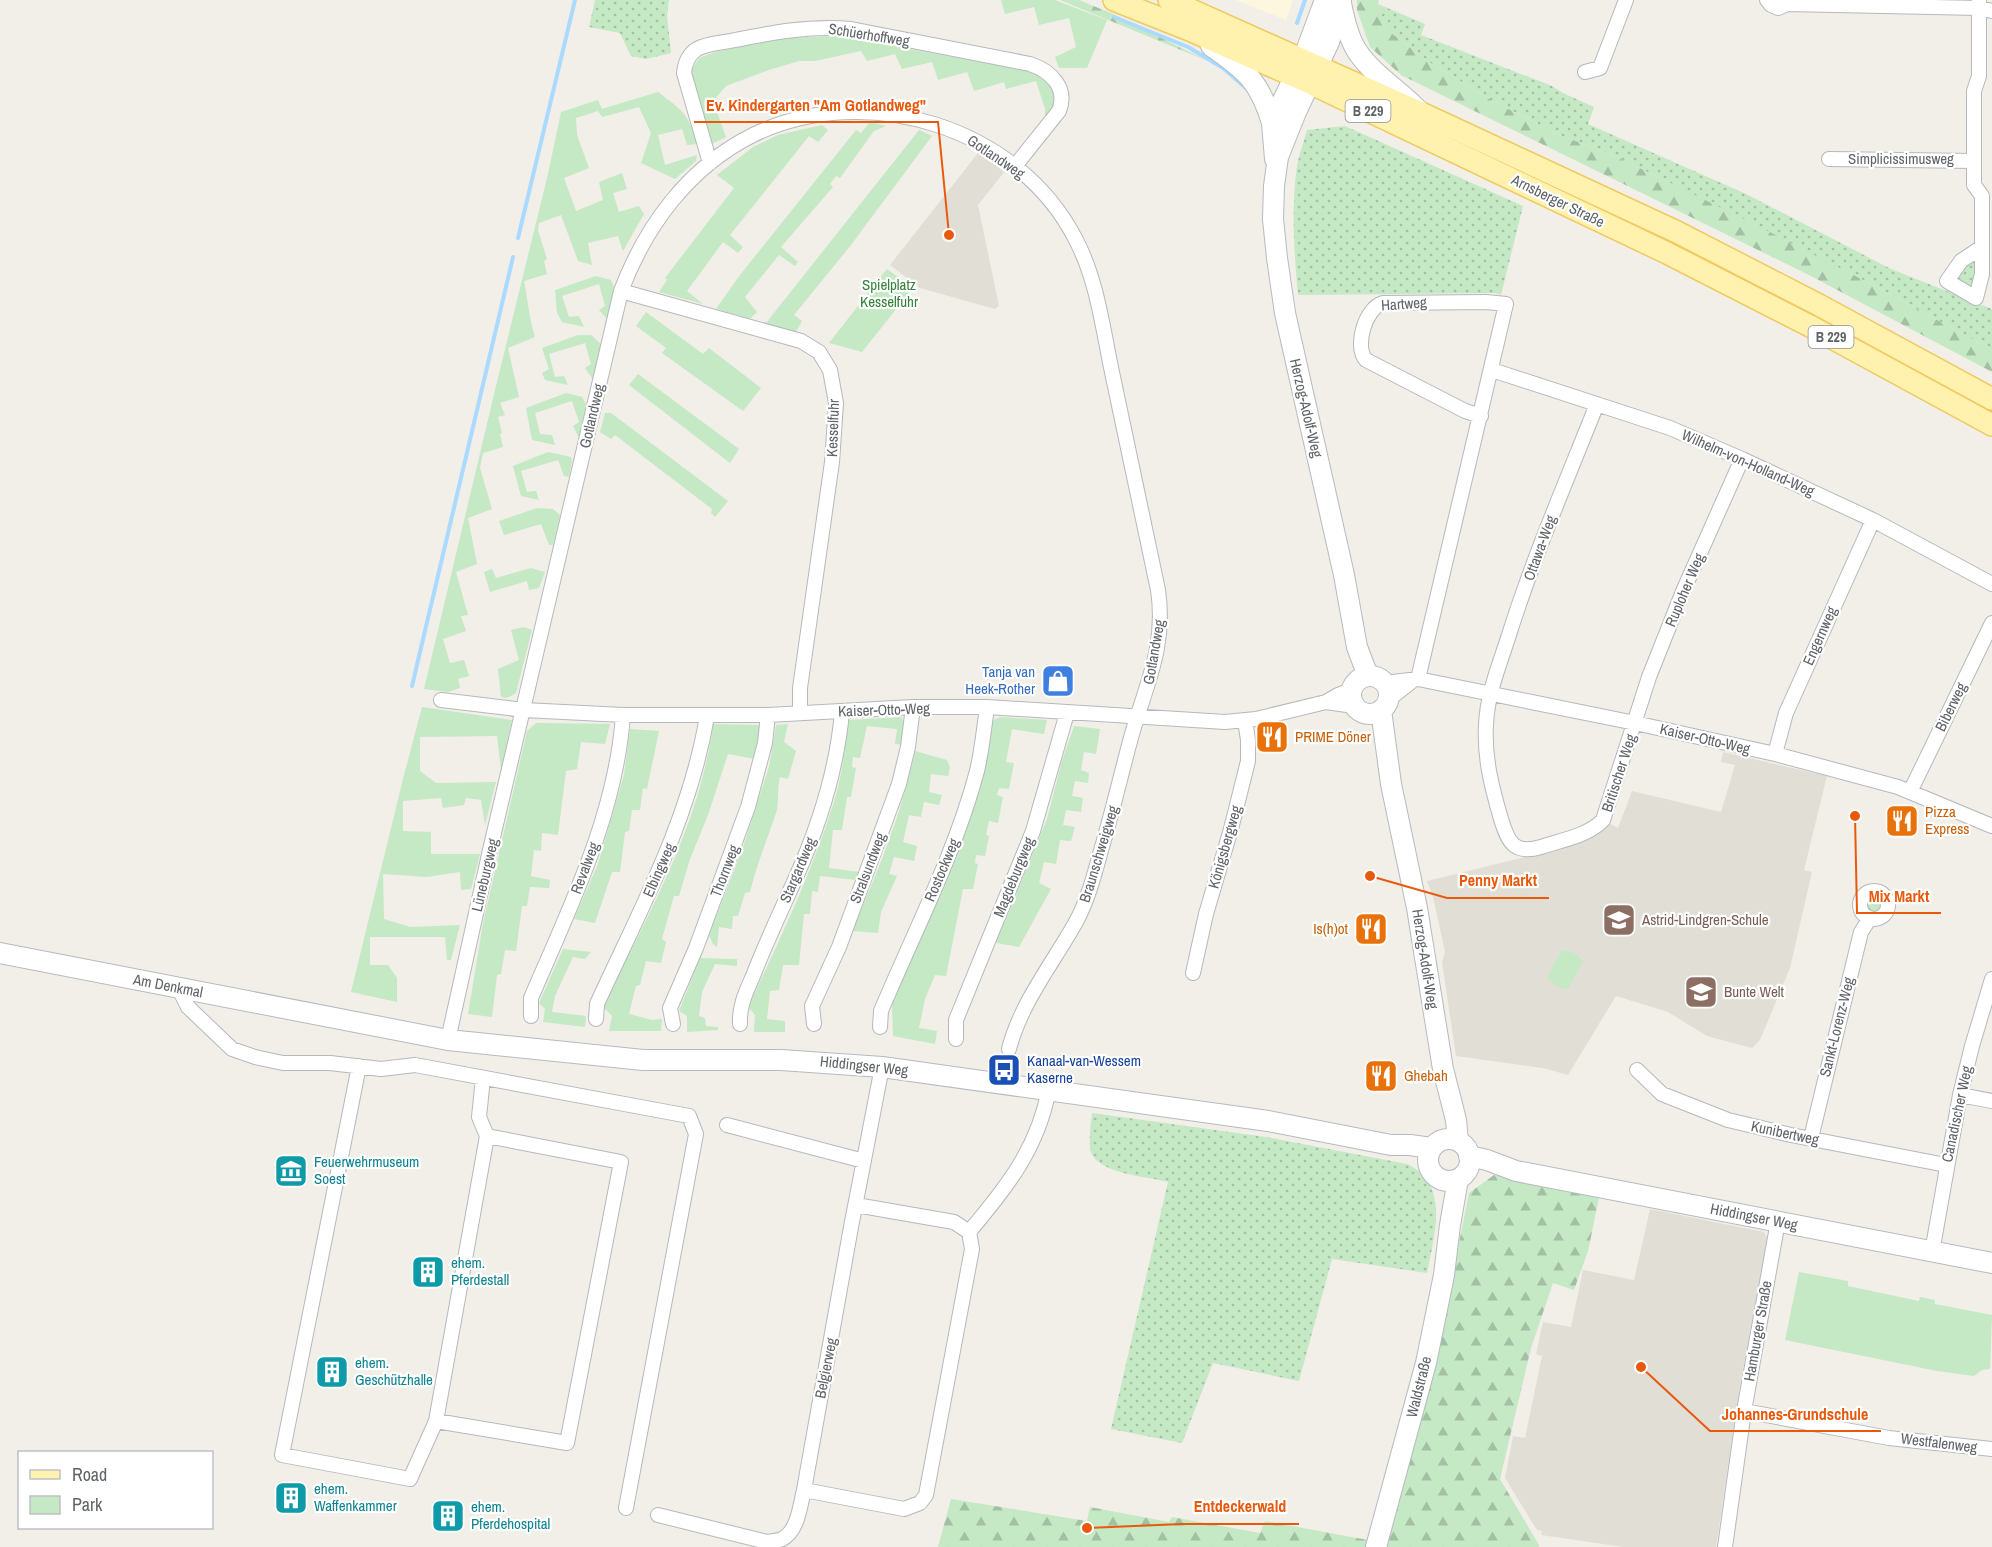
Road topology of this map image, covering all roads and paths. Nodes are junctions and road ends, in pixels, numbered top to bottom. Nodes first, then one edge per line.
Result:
1 (1114, 0) edge
2 (1169, 0) edge
3 (1336, 0) edge
4 (1626, 0) edge
5 (1767, 0) edge
6 (1788, 2) edge
7 (1983, 6) edge
8 (1187, 29) junction
9 (1306, 71) junction
10 (1585, 72) dead end
11 (1419, 112) junction
12 (1272, 123) junction
13 (1829, 159) dead end
14 (1974, 161) junction
15 (710, 163) junction
16 (1015, 166) junction
17 (1276, 168) junction
18 (1987, 202) edge
19 (1982, 246) dead end
20 (621, 291) junction
21 (1492, 370) junction
22 (1992, 399) edge
23 (1597, 404) junction
24 (1481, 416) junction
25 (1992, 425) edge
26 (1742, 459) junction
27 (1873, 520) junction
28 (1992, 584) edge
29 (1992, 623) edge
30 (1414, 680) junction
31 (1491, 694) junction
32 (1369, 695) junction
33 (441, 700) dead end
34 (913, 707) junction
35 (987, 707) junction
36 (524, 710) junction
37 (800, 712) junction
38 (842, 712) junction
39 (1066, 712) junction
40 (623, 715) junction
41 (768, 715) junction
42 (707, 716) junction
43 (1138, 717) junction
44 (1245, 721) junction
45 (1635, 723) junction
46 (1775, 754) junction
47 (1910, 792) junction
48 (1992, 826) edge
49 (1870, 918) dead end
50 (0, 953) edge
51 (1194, 973) dead end
52 (1992, 979) edge
53 (179, 988) junction
54 (531, 1016) dead end
55 (596, 1019) dead end
56 (335, 1020) joint
57 (673, 1024) dead end
58 (740, 1024) dead end
59 (814, 1024) dead end
60 (880, 1027) dead end
61 (956, 1039) dead end
62 (448, 1040) junction
63 (1009, 1049) dead end
64 (359, 1066) junction
65 (882, 1067) junction
66 (1637, 1070) dead end
67 (483, 1077) junction
68 (1049, 1089) junction
69 (1960, 1095) junction
70 (1992, 1101) edge
71 (727, 1125) dead end
72 (487, 1136) junction
73 (1811, 1138) junction
74 (1449, 1159) junction
75 (864, 1161) junction
76 (1946, 1165) junction
77 (856, 1205) junction
78 (1778, 1221) junction
79 (969, 1232) junction
80 (1932, 1251) junction
81 (1992, 1263) edge
82 (1744, 1411) junction
83 (436, 1420) junction
84 (1992, 1449) edge
85 (804, 1490) junction
86 (626, 1508) dead end
87 (658, 1515) dead end
88 (784, 1543) edge
89 (1376, 1547) edge
90 (1725, 1547) edge

1 - 8 main road, Arnsberger Straße / B 229
2 - 9 main road, Arnsberger Straße / B 229
3 - 9 main road
3 - 11 main road
4 - 10 street
5 - 6 street
6 - 7 street
7 - 14 street, Simplicissimusweg
8 - 9 main road, Arnsberger Straße / B 229
8 - 12 main road, Herzog-Adolf-Weg
9 - 11 main road, Arnsberger Straße / B 229
9 - 12 main road
9 - 17 main road, Herzog-Adolf-Weg
9 - 25 main road, Arnsberger Straße / B 229
11 - 22 main road, Arnsberger Straße / B 229
12 - 17 main road, Herzog-Adolf-Weg
13 - 14 street, Simplicissimusweg
14 - 18 street, Simplicissimusweg
15 - 16 street, Gotlandweg
15 - 16 street, Schüerhoffweg
15 - 20 street, Gotlandweg
16 - 43 street, Gotlandweg
17 - 32 main road, Herzog-Adolf-Weg
18 - 19 street, Simplicissimusweg
20 - 36 street, Gotlandweg
20 - 37 street, Kesselfuhr
21 - 23 street, Wilhelm-von-Holland-Weg
21 - 24 street, Hartweg
21 - 24 street, Hartweg
23 - 26 street, Wilhelm-von-Holland-Weg
23 - 31 street, Ottawa-Weg
24 - 30 street, Hartweg
26 - 27 street, Wilhelm-von-Holland-Weg
26 - 45 street, Ruploher Weg
27 - 28 street, Wilhelm-von-Holland-Weg
27 - 46 street, Engernweg
29 - 47 street, Biberweg
30 - 31 street, Kaiser-Otto-Weg
30 - 32 street, Kaiser-Otto-Weg
31 - 45 street, Kaiser-Otto-Weg
31 - 45 street, Britischer Weg
32 - 44 street, Kaiser-Otto-Weg
32 - 74 main road, Herzog-Adolf-Weg
33 - 36 street, Kaiser-Otto-Weg
34 - 35 street, Kaiser-Otto-Weg
34 - 38 street, Kaiser-Otto-Weg
34 - 59 street, Stralsundweg
35 - 39 street, Kaiser-Otto-Weg
35 - 60 street, Rostockweg
36 - 40 street, Kaiser-Otto-Weg
36 - 62 street, Lüneburgweg
37 - 38 street, Kaiser-Otto-Weg
37 - 41 street, Kaiser-Otto-Weg
38 - 58 street, Stargardweg
39 - 43 street, Kaiser-Otto-Weg
39 - 61 street, Magdeburgweg
40 - 42 street, Kaiser-Otto-Weg
40 - 54 street, Revalweg
41 - 42 street, Kaiser-Otto-Weg
41 - 57 street, Thornweg
42 - 55 street, Elbingweg
43 - 44 street, Kaiser-Otto-Weg
43 - 63 street, Braunschweigweg
44 - 51 street, Königsbergweg
45 - 46 street, Kaiser-Otto-Weg
46 - 47 street, Kaiser-Otto-Weg
47 - 48 street, Kaiser-Otto-Weg
49 - 73 street, Sankt-Lorenz-Weg
50 - 53 main road, Am Denkmal
52 - 69 street, Canadischer Weg
53 - 56 main road, Am Denkmal
53 - 64 street
56 - 62 main road, Hiddingser Weg
62 - 65 main road, Hiddingser Weg
64 - 67 street
64 - 83 street
65 - 68 main road, Hiddingser Weg
65 - 75 street, Belgierweg
66 - 73 street, Kunibertweg
67 - 72 street
67 - 86 street
68 - 74 main road, Hiddingser Weg
68 - 79 street
69 - 70 street
69 - 76 street, Canadischer Weg
71 - 75 street
72 - 83 street
72 - 83 street
73 - 76 street, Kunibertweg
74 - 78 main road, Hiddingser Weg
74 - 89 main road, Waldstraße
75 - 77 street, Belgierweg
76 - 80 street, Canadischer Weg
77 - 79 street
77 - 85 street, Belgierweg
78 - 80 main road, Hiddingser Weg
78 - 82 street, Hamburger Straße
79 - 85 street
80 - 81 main road, Hiddingser Weg
82 - 84 street, Westfalenweg
82 - 90 street, Hamburger Straße
85 - 88 street, Belgierweg
87 - 88 street, Belgierweg

